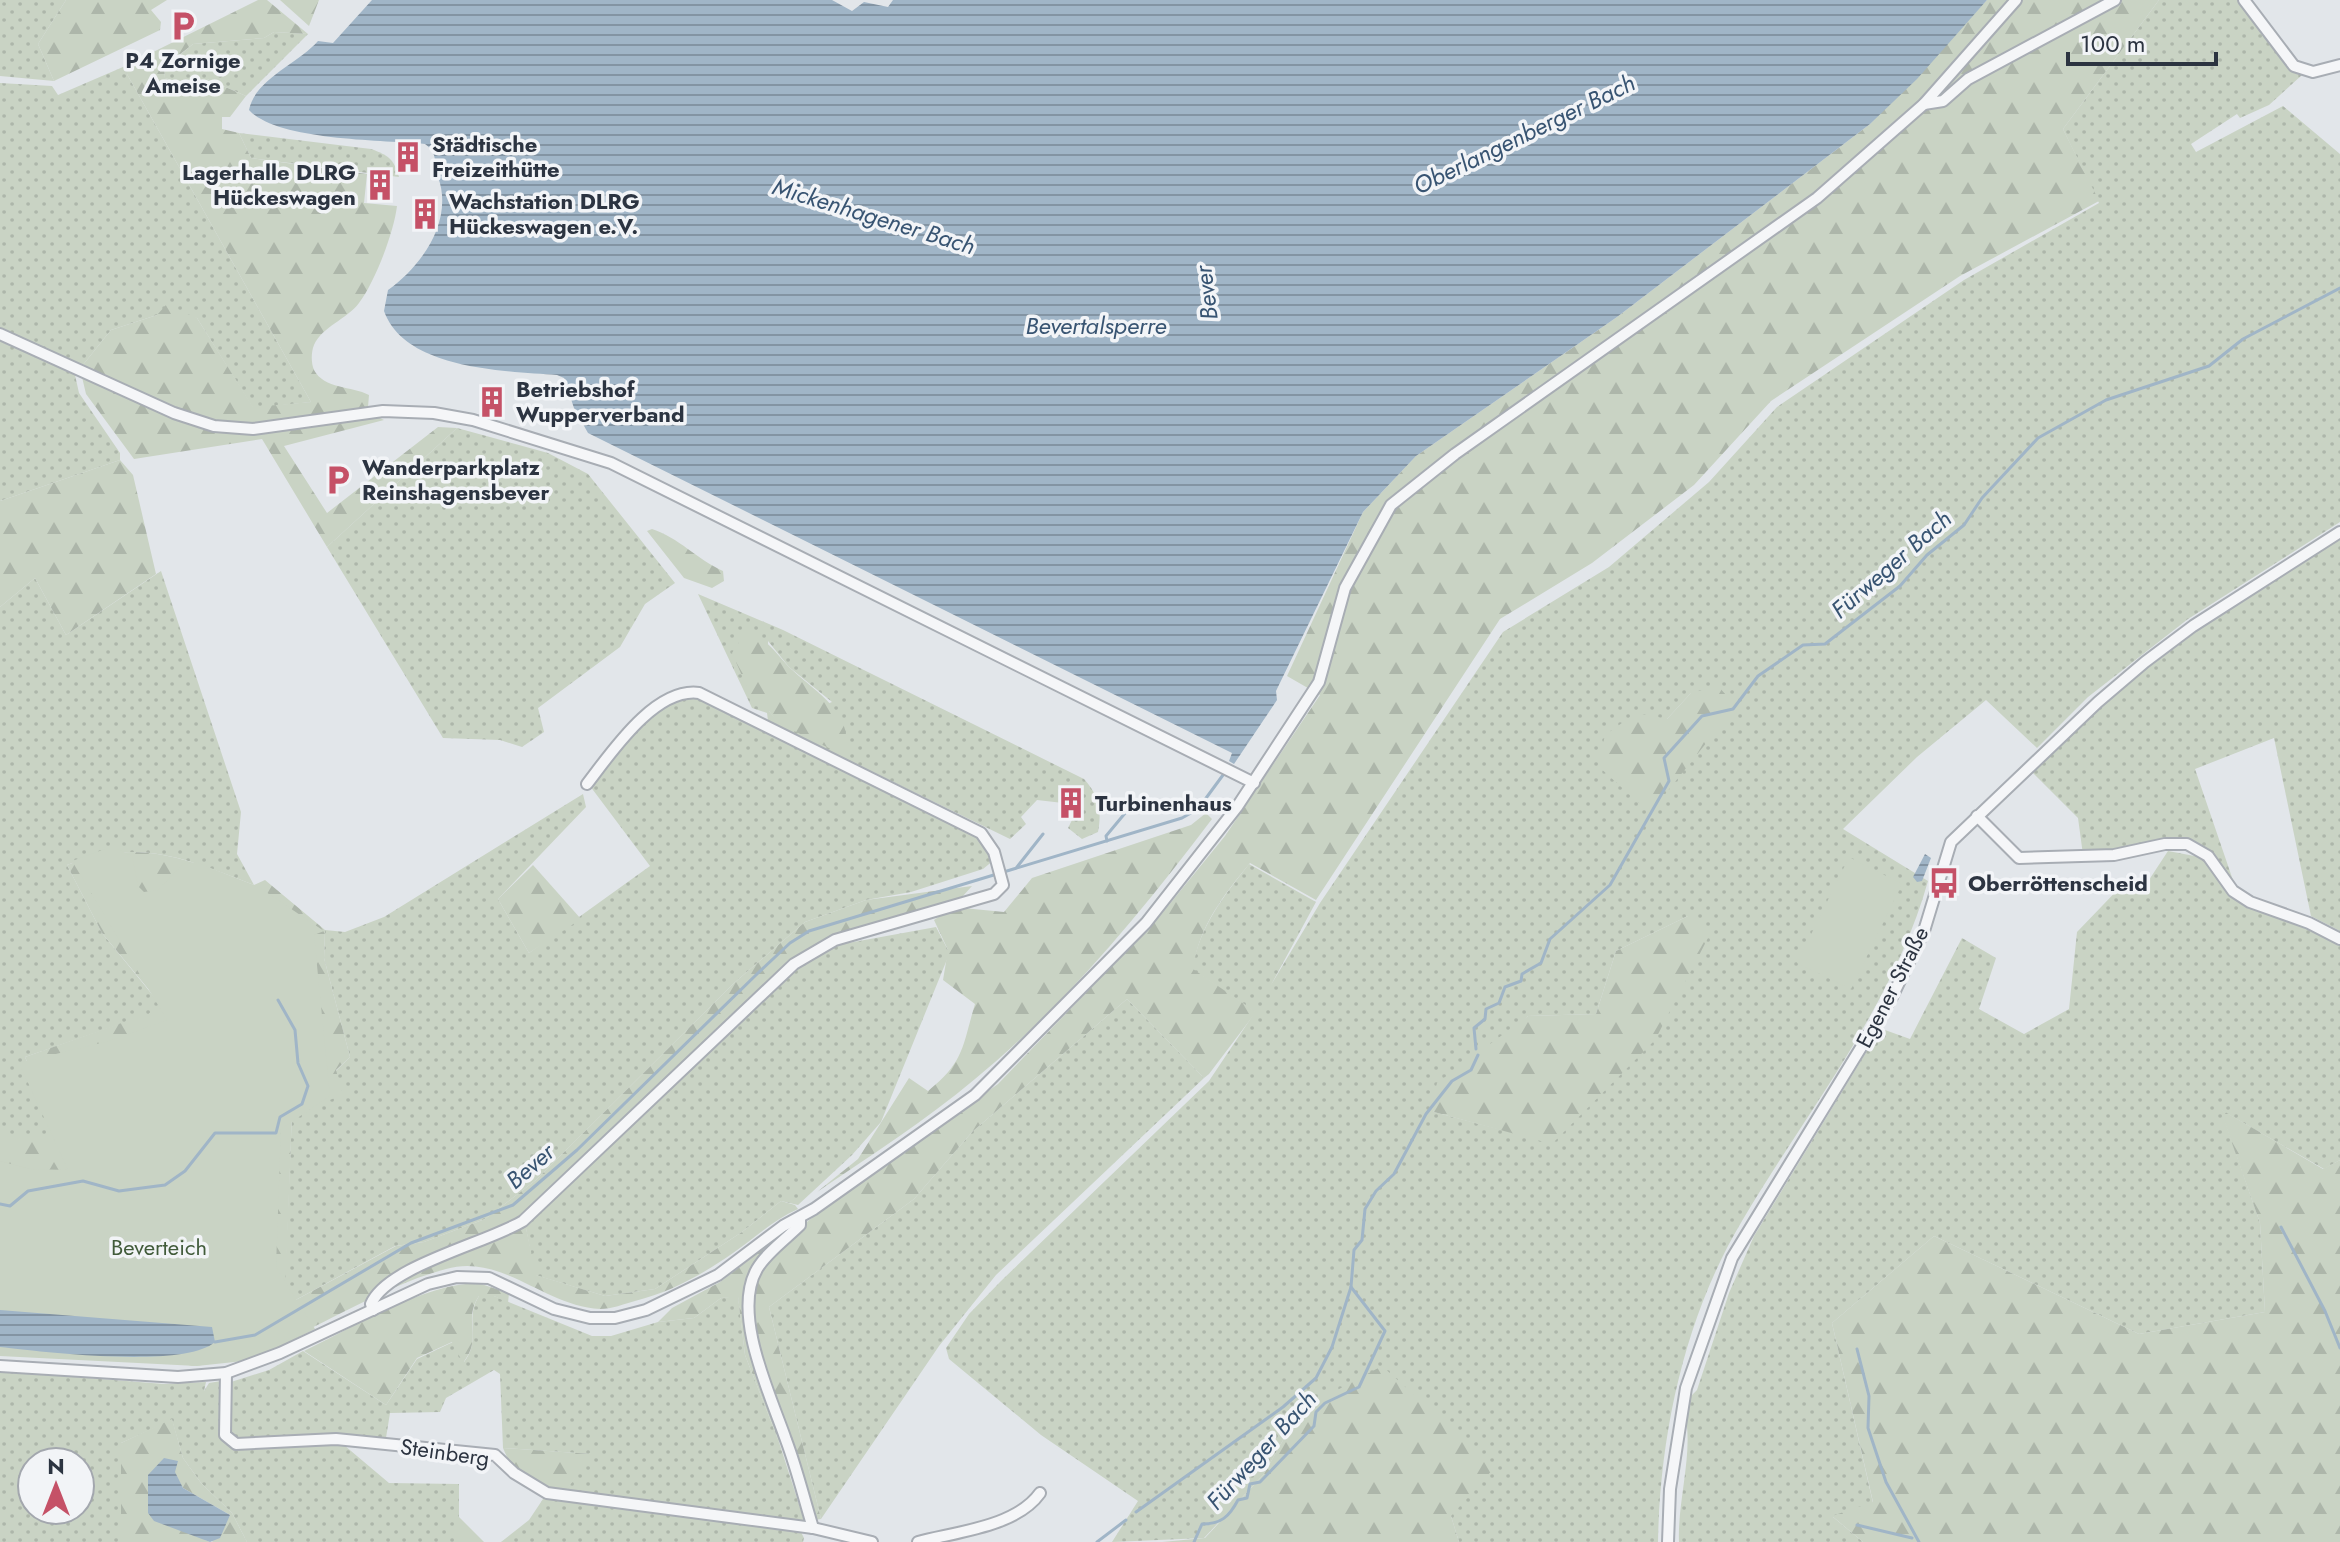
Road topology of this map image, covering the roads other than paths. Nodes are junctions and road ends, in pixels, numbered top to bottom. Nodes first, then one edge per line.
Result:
1 (2016, 0) edge
2 (2115, 0) edge
3 (2244, 0) edge
4 (2340, 65) edge
5 (1924, 104) junction
6 (0, 334) edge
7 (2340, 532) edge
8 (1254, 783) junction
9 (587, 784) dead end
10 (1977, 816) junction
11 (2340, 939) edge
12 (800, 1218) junction
13 (373, 1310) junction
14 (0, 1366) edge
15 (226, 1373) junction
16 (1040, 1493) dead end
17 (813, 1528) junction
18 (809, 1542) edge
19 (872, 1542) edge
20 (918, 1542) edge
21 (1668, 1542) edge

1 - 5 street
2 - 5 street
3 - 4 street
5 - 8 street
6 - 8 street
7 - 10 street, Egener Straße
8 - 12 street
9 - 13 street
10 - 11 street
10 - 21 street, Egener Straße
12 - 13 street
12 - 17 street
13 - 15 street
14 - 15 street
15 - 17 street, Steinberg
16 - 20 street
17 - 18 street
17 - 19 street

